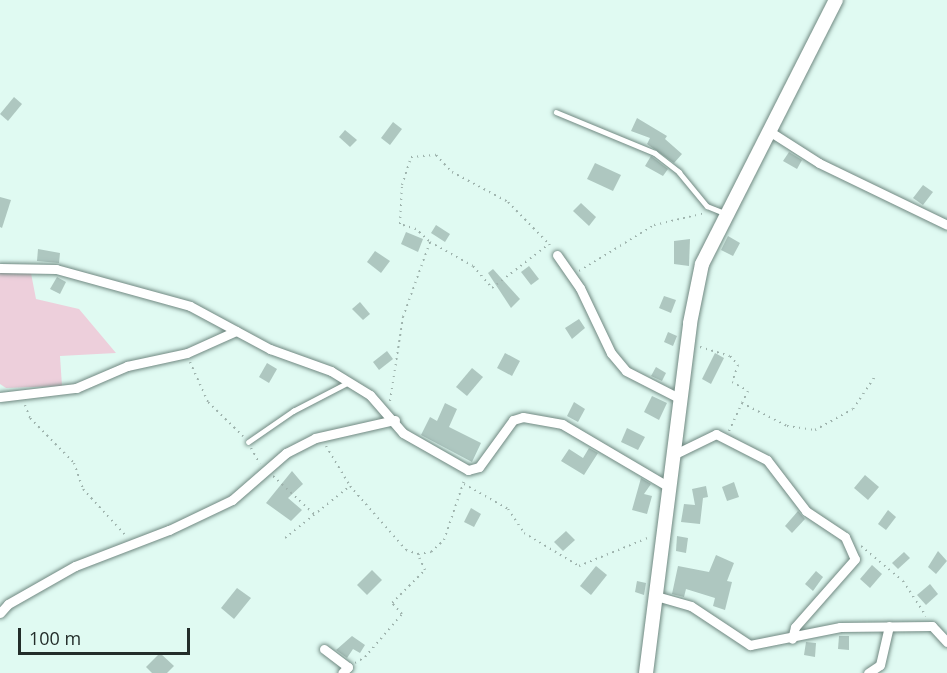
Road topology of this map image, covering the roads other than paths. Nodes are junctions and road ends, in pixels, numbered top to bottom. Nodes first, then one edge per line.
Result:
1 (836, 0) edge
2 (556, 112) dead end
3 (769, 131) junction
4 (727, 214) junction
5 (947, 225) edge
6 (557, 255) road end
7 (0, 268) edge
8 (236, 331) junction
9 (349, 382) junction
10 (0, 396) edge
11 (681, 399) junction
12 (395, 420) junction
13 (248, 442) dead end
14 (674, 455) junction
15 (669, 487) junction
16 (656, 596) junction
17 (0, 613) edge
18 (889, 626) junction
19 (792, 639) junction
20 (947, 642) edge
21 (324, 649) dead end
22 (345, 670) edge
23 (646, 673) edge
24 (868, 673) edge

1 - 3 main road
2 - 4 lane
3 - 4 main road
3 - 5 street
4 - 11 main road
6 - 11 street
7 - 8 street
8 - 9 street
8 - 10 street
9 - 12 street
9 - 13 lane
11 - 14 main road
12 - 15 street
12 - 17 street
14 - 15 main road
14 - 19 street
15 - 16 main road
16 - 19 street
16 - 23 main road
18 - 19 street
18 - 20 street
18 - 24 street
21 - 22 street

